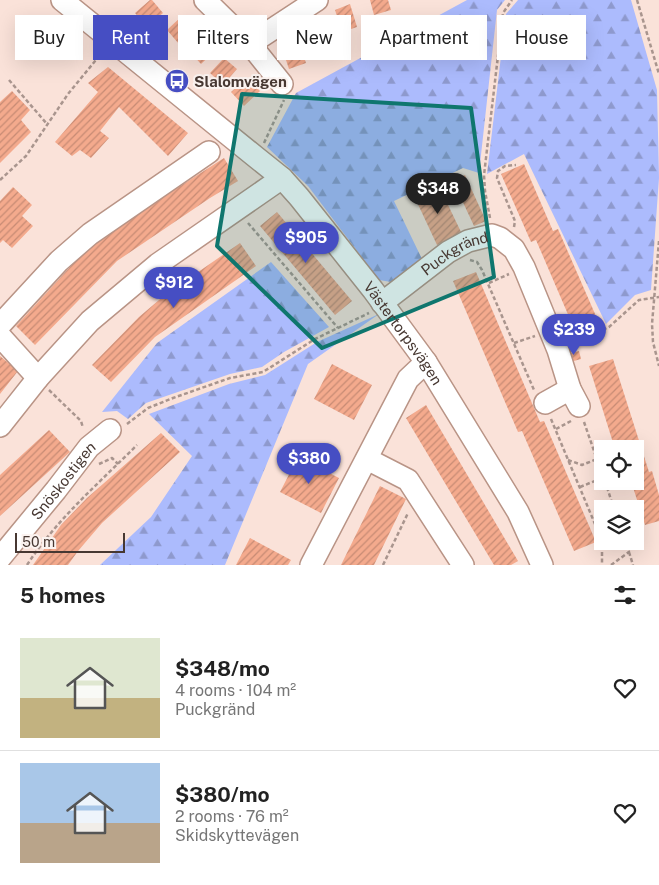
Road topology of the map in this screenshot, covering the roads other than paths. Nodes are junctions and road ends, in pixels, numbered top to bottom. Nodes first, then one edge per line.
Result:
1 (62, 0) edge
2 (205, 0) edge
3 (317, 0) edge
4 (220, 15) edge
5 (267, 33) edge
6 (263, 60) edge
7 (282, 84) road end
8 (209, 152) dead end
9 (282, 178) junction
10 (382, 303) junction
11 (0, 324) edge
12 (0, 336) edge
13 (426, 362) junction
14 (38, 378) junction
15 (545, 403) dead end
16 (0, 426) edge
17 (110, 430) road end
18 (368, 459) junction
19 (0, 558) edge
20 (311, 565) edge
21 (463, 565) edge
22 (542, 565) edge

1 - 9 street, Västertorpsvägen
2 - 4 street
3 - 5 street
6 - 7 street
8 - 11 street
9 - 10 street, Västertorpsvägen
9 - 14 street
10 - 13 street, Västertorpsvägen
10 - 15 street, Puckgränd
12 - 14 street
13 - 18 street
13 - 22 street, Västertorpsvägen
14 - 16 street
17 - 19 street, Snöskostigen
18 - 20 street
18 - 21 street

